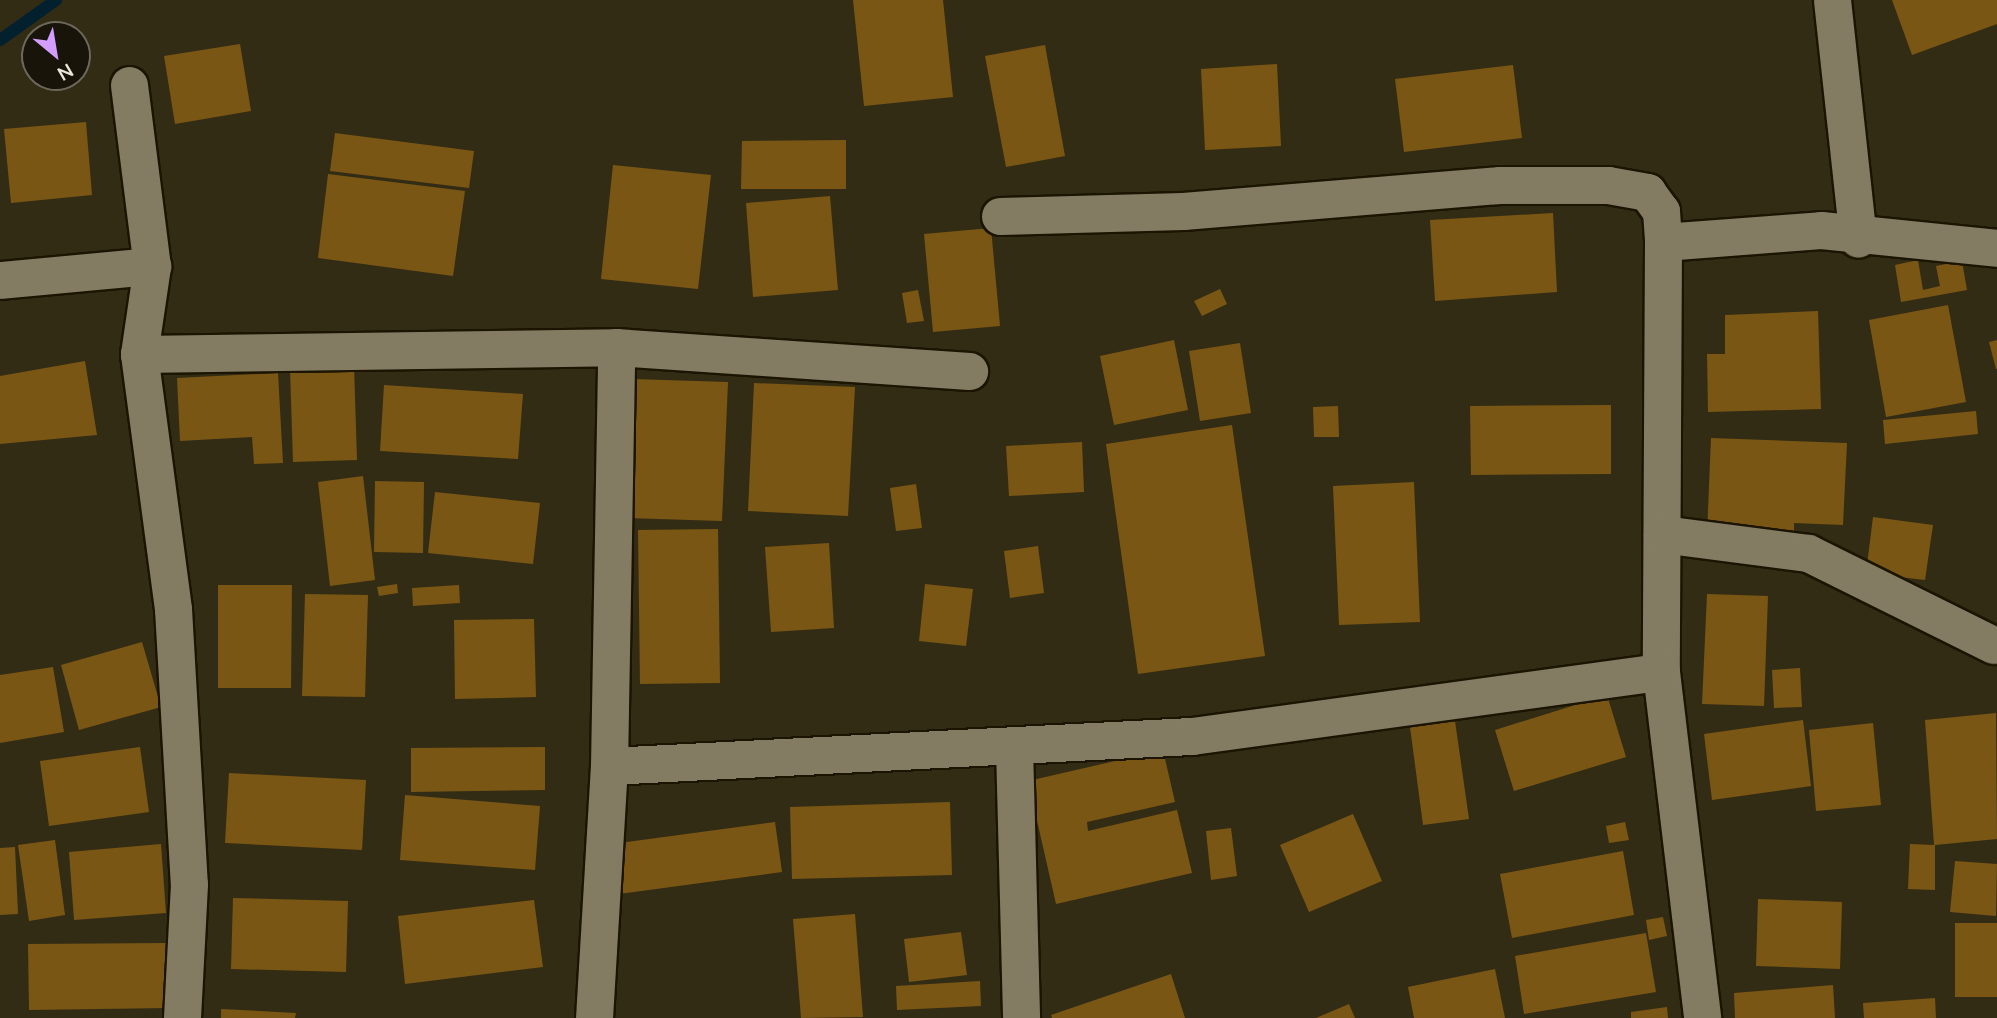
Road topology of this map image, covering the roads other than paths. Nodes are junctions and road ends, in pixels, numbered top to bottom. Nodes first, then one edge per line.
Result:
1 (1832, 0) edge
2 (129, 85) dead end
3 (1000, 216) dead end
4 (1858, 239) junction
5 (1663, 242) junction
6 (1997, 248) edge
7 (152, 266) junction
8 (0, 280) edge
9 (616, 347) junction
10 (139, 354) junction
11 (969, 371) dead end
12 (1662, 534) junction
13 (1993, 645) dead end
14 (1661, 672) junction
15 (1014, 747) junction
16 (608, 766) junction
17 (183, 1018) edge
18 (594, 1018) edge
19 (1021, 1018) edge
20 (1702, 1018) edge

1 - 4 street
2 - 7 street
3 - 5 street
4 - 5 street
4 - 6 street
5 - 12 street
7 - 8 street
7 - 10 street
9 - 10 street
9 - 11 street
9 - 16 street
10 - 17 street
12 - 13 street
12 - 14 street
14 - 15 street
14 - 20 street
15 - 16 street
15 - 19 street
16 - 18 street

